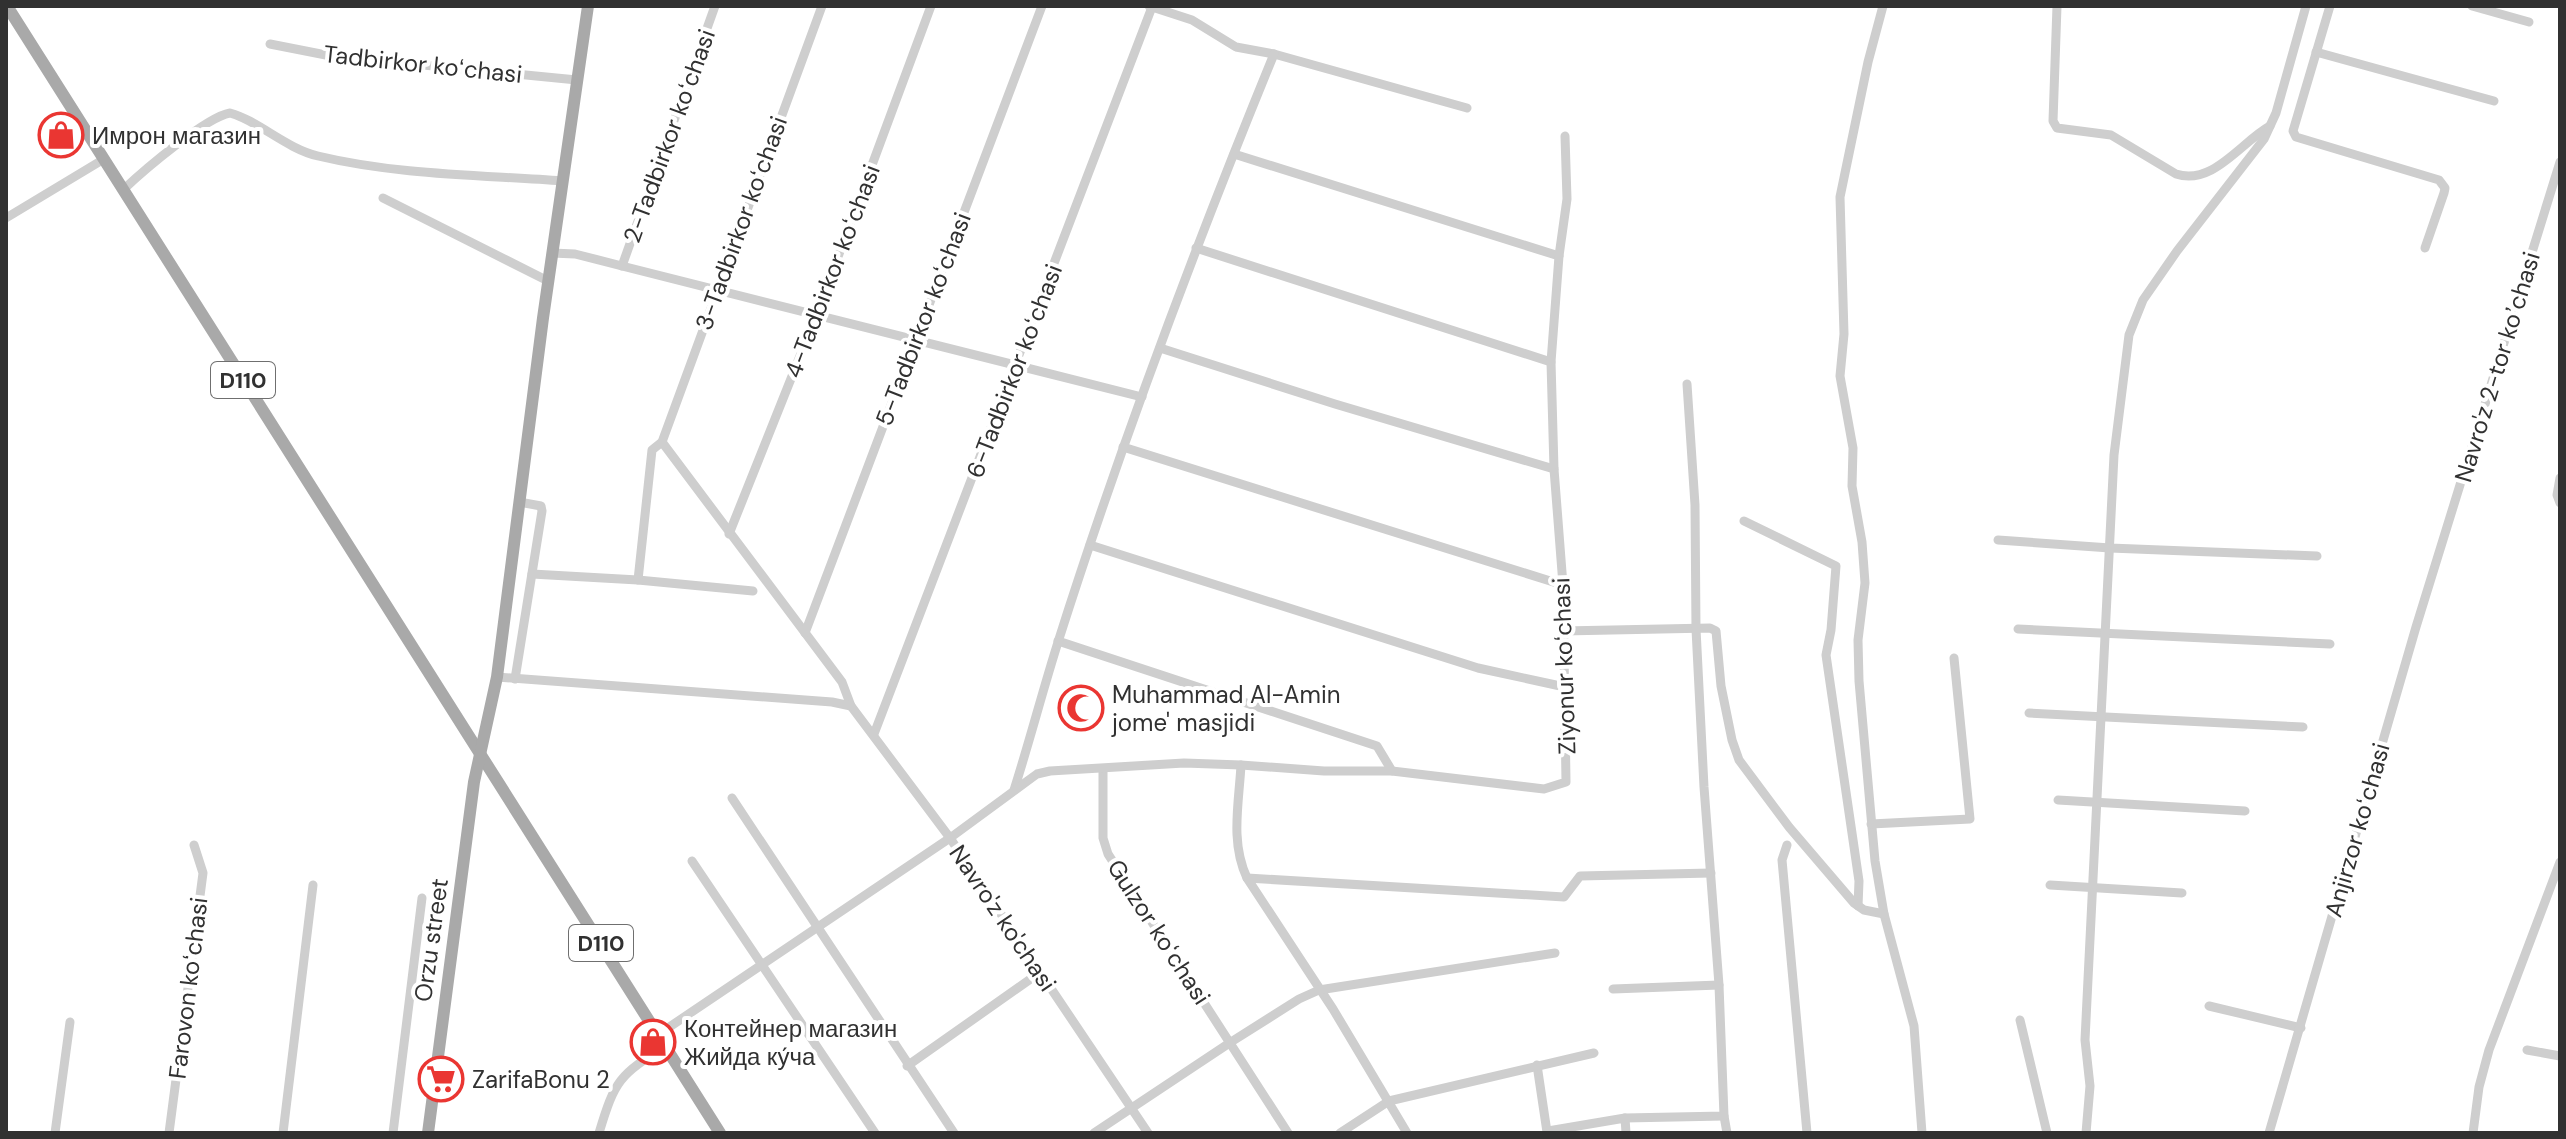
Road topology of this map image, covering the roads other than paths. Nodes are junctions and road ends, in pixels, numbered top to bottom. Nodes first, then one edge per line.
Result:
1 (7, 6) edge
2 (588, 6) edge
3 (715, 6) edge
4 (822, 6) edge
5 (931, 6) edge
6 (1042, 6) edge
7 (1151, 6) edge
8 (1883, 6) edge
9 (2057, 6) edge
10 (2306, 6) edge
11 (2330, 6) edge
12 (2472, 6) edge
13 (2529, 22) dead end
14 (270, 44) dead end
15 (2316, 52) junction
16 (1274, 54) junction
17 (577, 80) junction
18 (2494, 101) dead end
19 (1467, 108) dead end
20 (2270, 126) junction
21 (1565, 136) dead end
22 (1234, 154) junction
23 (104, 159) junction
24 (2560, 162) edge
25 (562, 181) junction
26 (124, 189) junction
27 (383, 198) dead end
28 (6, 218) edge
29 (1196, 248) junction
30 (2425, 248) dead end
31 (552, 253) junction
32 (1559, 256) junction
33 (622, 266) junction
34 (548, 281) junction
35 (716, 290) junction
36 (816, 316) junction
37 (916, 341) junction
38 (1160, 348) junction
39 (1551, 362) junction
40 (1017, 365) junction
41 (1687, 384) dead end
42 (1142, 397) junction
43 (662, 442) junction
44 (1123, 447) junction
45 (1554, 469) junction
46 (2560, 478) edge
47 (2560, 503) edge
48 (530, 504) junction
49 (1744, 521) dead end
50 (729, 534) junction
51 (1998, 540) dead end
52 (1090, 545) junction
53 (2110, 548) junction
54 (2317, 556) dead end
55 (532, 574) junction
56 (638, 580) junction
57 (1563, 585) junction
58 (753, 591) dead end
59 (1696, 629) junction
60 (2018, 629) dead end
61 (1563, 631) junction
62 (805, 633) junction
63 (2105, 633) junction
64 (1058, 641) junction
65 (2330, 644) dead end
66 (1954, 658) dead end
67 (497, 677) junction
68 (515, 679) junction
69 (1565, 687) junction
70 (851, 706) junction
71 (2029, 713) dead end
72 (2103, 718) junction
73 (2303, 727) dead end
74 (874, 734) junction
75 (480, 754) junction
76 (1241, 765) junction
77 (1103, 769) junction
78 (1392, 771) junction
79 (1014, 790) junction
80 (732, 798) dead end
81 (2058, 800) dead end
82 (2098, 802) junction
83 (2245, 811) dead end
84 (1871, 824) junction
85 (950, 838) junction
86 (194, 845) dead end
87 (1787, 845) dead end
88 (692, 861) dead end
89 (2560, 862) edge
90 (1711, 873) junction
91 (1247, 878) junction
92 (313, 885) dead end
93 (2050, 885) dead end
94 (2094, 888) junction
95 (2182, 893) dead end
96 (422, 898) dead end
97 (1858, 906) junction
98 (1884, 914) junction
99 (817, 927) junction
100 (1555, 953) dead end
101 (762, 964) junction
102 (1039, 973) junction
103 (1719, 985) junction
104 (1613, 989) dead end
105 (1319, 990) junction
106 (2209, 1006) dead end
107 (2020, 1020) dead end
108 (70, 1022) dead end
109 (2301, 1028) junction
110 (662, 1040) junction
111 (1231, 1042) junction
112 (2527, 1050) dead end
113 (1594, 1053) dead end
114 (2560, 1056) edge
115 (1537, 1065) junction
116 (907, 1066) junction
117 (1389, 1101) junction
118 (1131, 1108) junction
119 (1724, 1116) junction
120 (1625, 1118) junction
121 (1547, 1132) edge
122 (55, 1133) edge
123 (169, 1133) edge
124 (283, 1133) edge
125 (393, 1133) edge
126 (428, 1133) edge
127 (599, 1133) edge
128 (720, 1133) edge
129 (875, 1133) edge
130 (954, 1133) edge
131 (1094, 1133) edge
132 (1148, 1133) edge
133 (1288, 1133) edge
134 (1340, 1133) edge
135 (1407, 1133) edge
136 (1626, 1133) edge
137 (1727, 1133) edge
138 (1807, 1133) edge
139 (1922, 1133) edge
140 (2047, 1133) edge
141 (2086, 1133) edge
142 (2269, 1133) edge
143 (2473, 1133) edge

1 - 23 main road, D110
2 - 17 main road, Orzu street
3 - 33 street, 2-Tadbirkor koʻchasi
4 - 35 street, 3-Tadbirkor koʻchasi
5 - 36 street, 4-Tadbirkor koʻchasi
6 - 37 street, 5-Tadbirkor koʻchasi
7 - 16 street
7 - 40 street, 6-Tadbirkor koʻchasi
8 - 84 street
9 - 20 street
10 - 20 street
11 - 15 street
12 - 13 street
14 - 17 street, Tadbirkor koʻchasi
15 - 18 street
15 - 30 street
16 - 19 street
16 - 22 street
17 - 25 main road, Orzu street
20 - 53 street
21 - 32 street, Ziyonur koʻchasi
22 - 29 street
22 - 32 street
23 - 26 main road, D110
23 - 28 street
24 - 109 street, Anjirzor koʻchasi
25 - 26 street
25 - 31 main road, Orzu street
26 - 75 main road, D110
27 - 34 street
29 - 38 street
29 - 39 street
31 - 33 street
31 - 34 main road, Orzu street
32 - 39 street, Ziyonur koʻchasi
33 - 35 street
34 - 48 main road, Orzu street
35 - 36 street
35 - 43 street, 3-Tadbirkor koʻchasi
36 - 37 street
36 - 50 street, 4-Tadbirkor koʻchasi
37 - 40 street
37 - 62 street, 5-Tadbirkor koʻchasi
38 - 42 street
38 - 45 street
39 - 45 street, Ziyonur koʻchasi
40 - 42 street
40 - 74 street, 6-Tadbirkor koʻchasi
41 - 59 street
42 - 44 street
43 - 50 street, Navro'z ko'chasi
43 - 56 street, 3-Tadbirkor koʻchasi
44 - 52 street
44 - 57 street
45 - 57 street, Ziyonur koʻchasi
46 - 47 street
48 - 55 street
48 - 67 main road, Orzu street
49 - 97 street
50 - 62 street, Navro'z ko'chasi
51 - 53 street
52 - 64 street
52 - 69 street
53 - 54 street
53 - 63 street
55 - 56 street
55 - 68 street
56 - 58 street
57 - 61 street, Ziyonur koʻchasi
59 - 61 street
59 - 90 street
59 - 97 street
60 - 63 street
61 - 69 street, Ziyonur koʻchasi
62 - 70 street, Navro'z ko'chasi
63 - 65 street
63 - 72 street
64 - 78 street
64 - 79 street
66 - 84 street
67 - 68 street
67 - 75 main road, Orzu street
68 - 70 street
69 - 78 street, Ziyonur koʻchasi
70 - 74 street, Navro'z ko'chasi
71 - 72 street
72 - 73 street
72 - 82 street
74 - 85 street, Navro'z ko'chasi
75 - 110 main road, D110
75 - 126 main road, Orzu street
76 - 77 street, Ziyonur koʻchasi
76 - 78 street, Ziyonur koʻchasi
76 - 91 street
77 - 79 street, Ziyonur koʻchasi
77 - 111 street, Gulzor koʻchasi
79 - 85 street, Ziyonur koʻchasi
80 - 99 street
81 - 82 street
82 - 83 street
82 - 94 street
84 - 98 street
85 - 99 street, Ziyonur koʻchasi
85 - 102 street, Navro'z ko'chasi
86 - 123 street, Farovon koʻchasi
87 - 138 street
88 - 101 street
89 - 143 street
90 - 91 street
90 - 103 street
91 - 105 street
92 - 124 street
93 - 94 street
94 - 95 street
94 - 141 street
96 - 125 street
97 - 98 street
98 - 139 street
99 - 101 street, Ziyonur koʻchasi
99 - 116 street
100 - 105 street
101 - 110 street, Ziyonur koʻchasi
101 - 129 street
102 - 116 street
102 - 118 street, Navro'z ko'chasi
103 - 104 street
103 - 119 street
105 - 111 street
105 - 117 street
106 - 109 street
107 - 140 street
108 - 122 street
109 - 142 street, Anjirzor koʻchasi
110 - 127 street, Ziyonur koʻchasi
110 - 128 main road, D110
111 - 118 street
111 - 133 street, Gulzor koʻchasi
112 - 114 street
113 - 115 street
115 - 117 street
115 - 121 street
116 - 130 street
117 - 134 street
117 - 135 street
118 - 131 street
118 - 132 street, Navro'z ko'chasi
119 - 120 street
119 - 137 street
120 - 121 street
120 - 136 street

